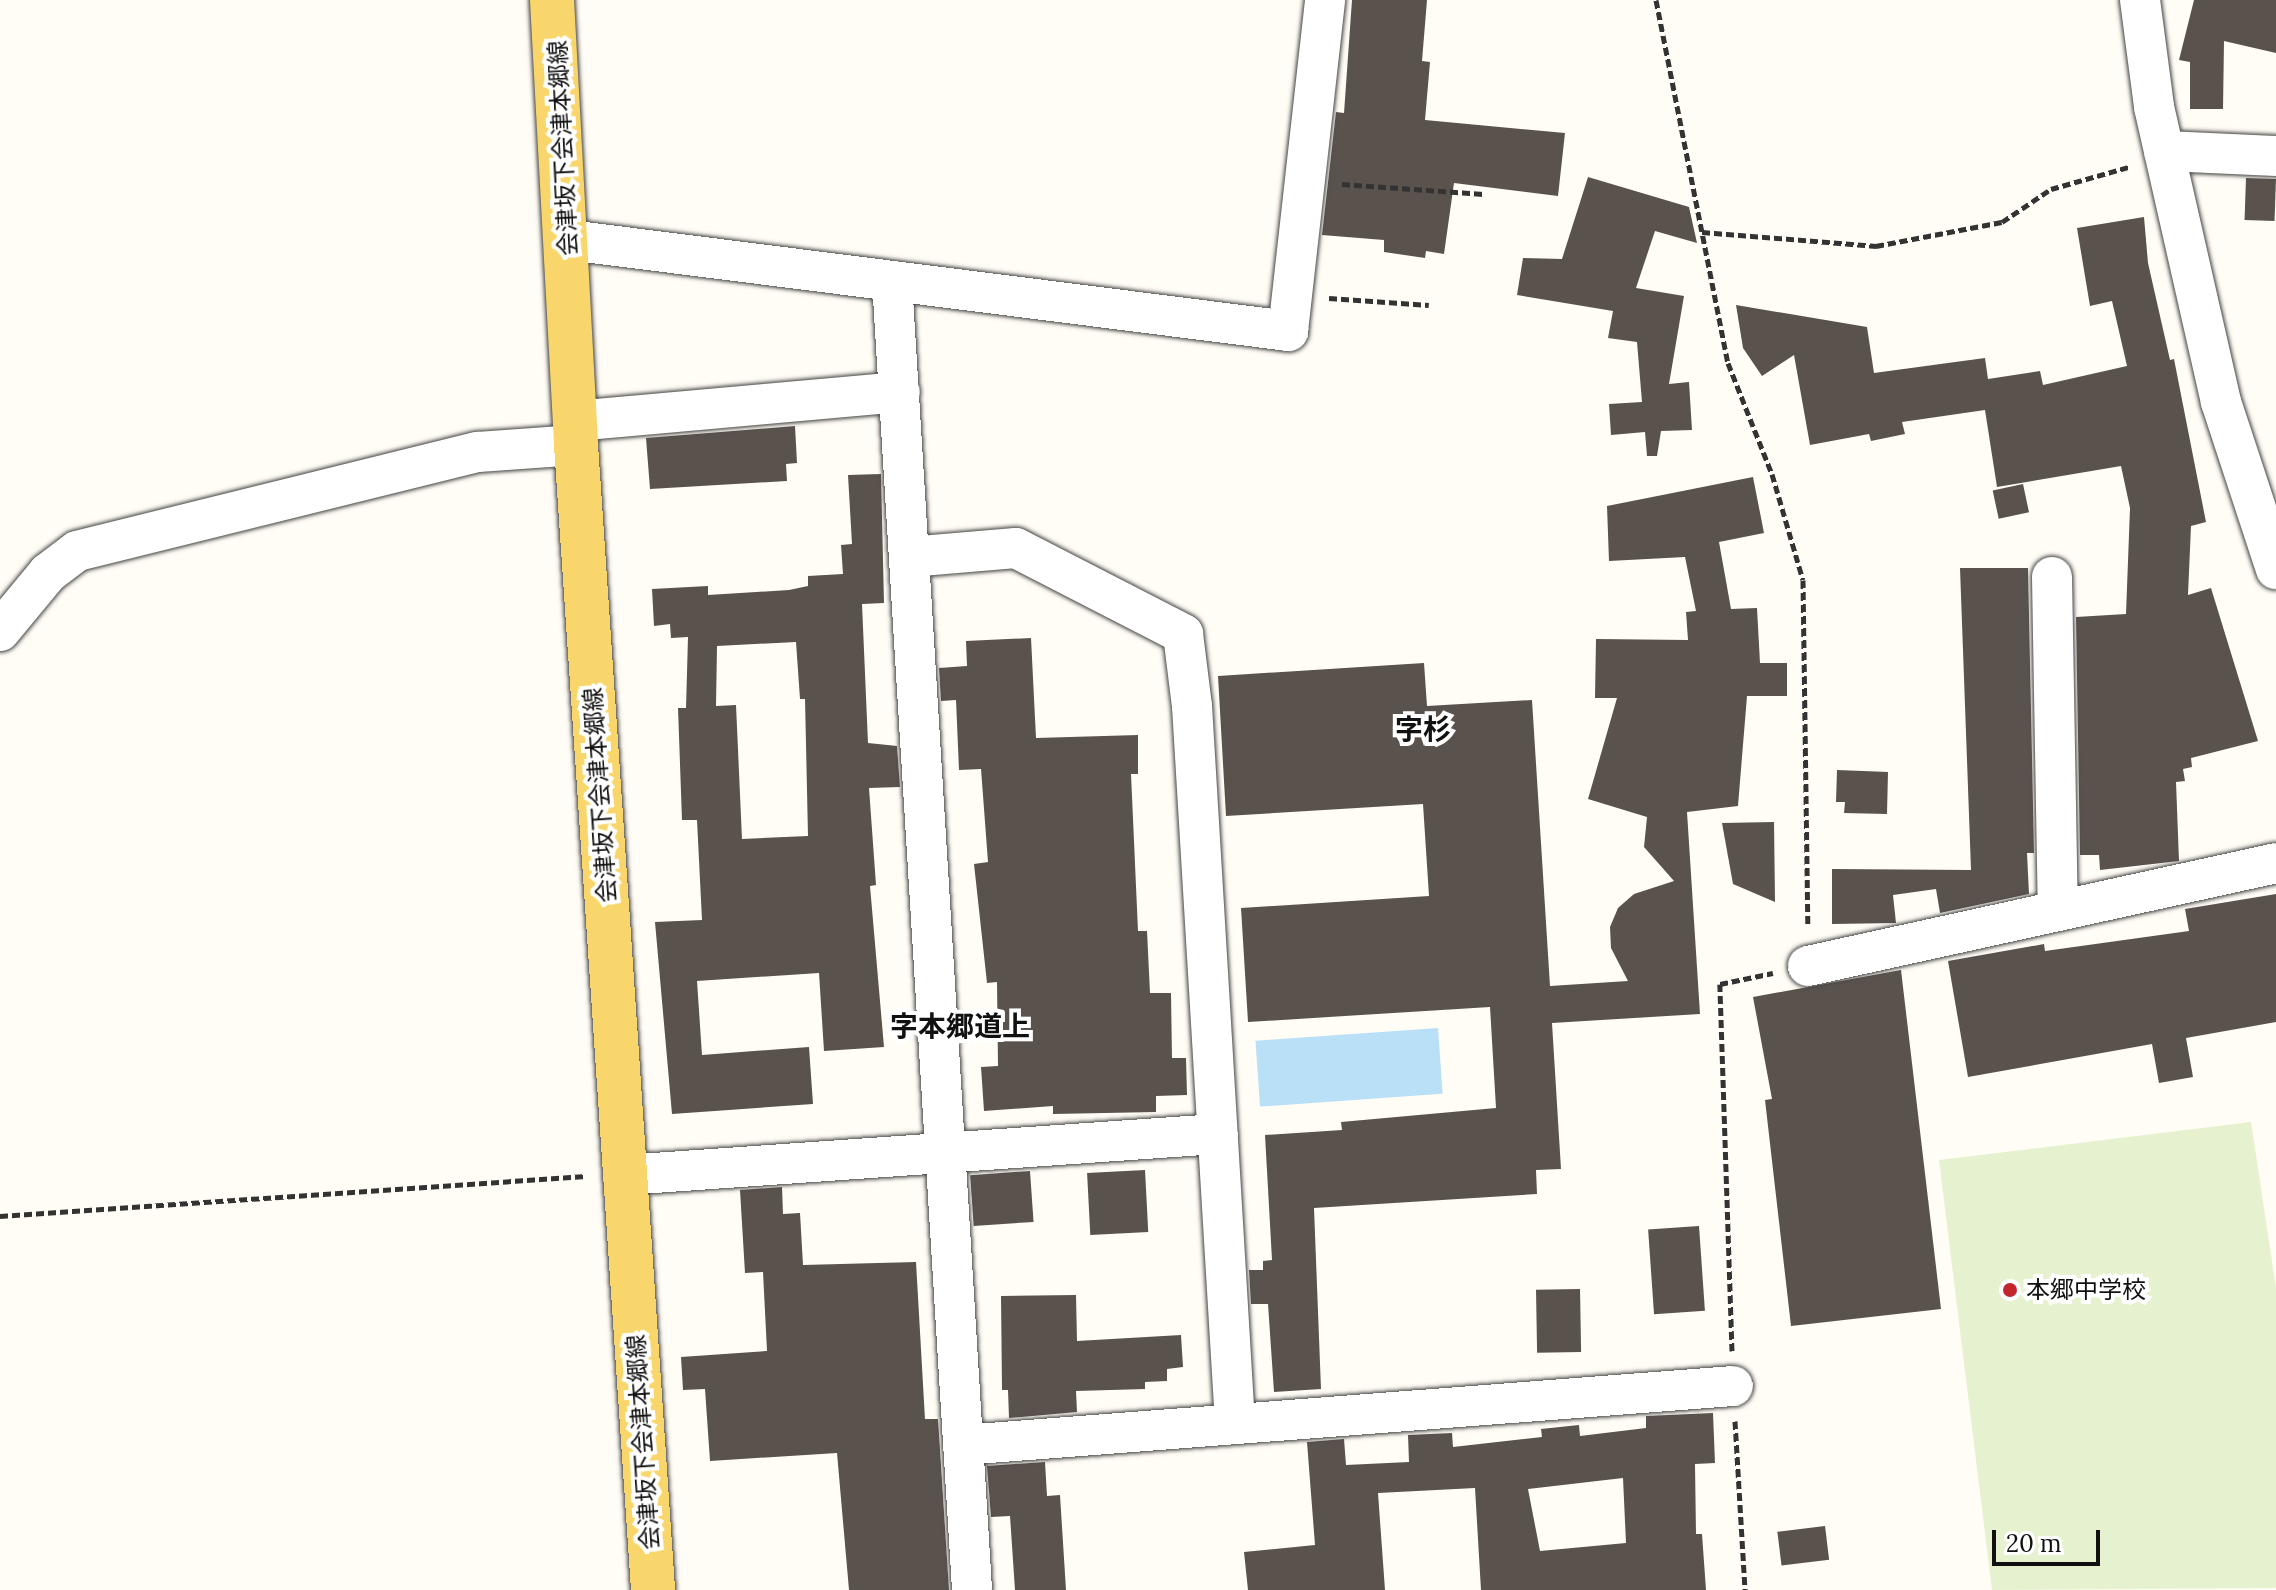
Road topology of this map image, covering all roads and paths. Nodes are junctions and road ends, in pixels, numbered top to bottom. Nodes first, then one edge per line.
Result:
1 (552, 0) edge
2 (1325, 0) edge
3 (1656, 0) edge
4 (2140, 0) edge
5 (2164, 154) junction
6 (2276, 156) edge
7 (1305, 181) junction
8 (1484, 194) dead end
9 (1702, 232) junction
10 (569, 240) junction
11 (892, 281) junction
12 (1292, 295) junction
13 (1429, 305) dead end
14 (900, 392) junction
15 (576, 433) junction
16 (909, 557) junction
17 (2276, 569) edge
18 (2052, 577) dead end
19 (0, 631) edge
20 (2276, 863) edge
21 (2058, 910) junction
22 (1808, 966) junction
23 (1218, 1134) junction
24 (945, 1153) junction
25 (608, 1176) junction
26 (0, 1216) edge
27 (1733, 1386) junction
28 (1235, 1423) junction
29 (963, 1445) junction
30 (653, 1590) edge
31 (972, 1590) edge
32 (1745, 1590) edge

1 - 10 main road, 会津坂下会津本郷線
2 - 7 street
3 - 9 path
4 - 5 street
5 - 6 street
5 - 9 path
5 - 17 street
7 - 8 path
7 - 12 street
9 - 22 path
10 - 11 street
10 - 15 main road, 会津坂下会津本郷線
11 - 12 street
11 - 14 street
12 - 13 path
14 - 15 street
14 - 16 street
15 - 19 street
15 - 25 main road, 会津坂下会津本郷線
16 - 23 street
16 - 24 street
18 - 21 street
20 - 21 street
21 - 22 street
22 - 27 path
23 - 24 street
23 - 28 street
24 - 25 street
24 - 29 street
25 - 26 path
25 - 30 main road, 会津坂下会津本郷線
27 - 28 street
27 - 32 path
28 - 29 street
29 - 31 street

